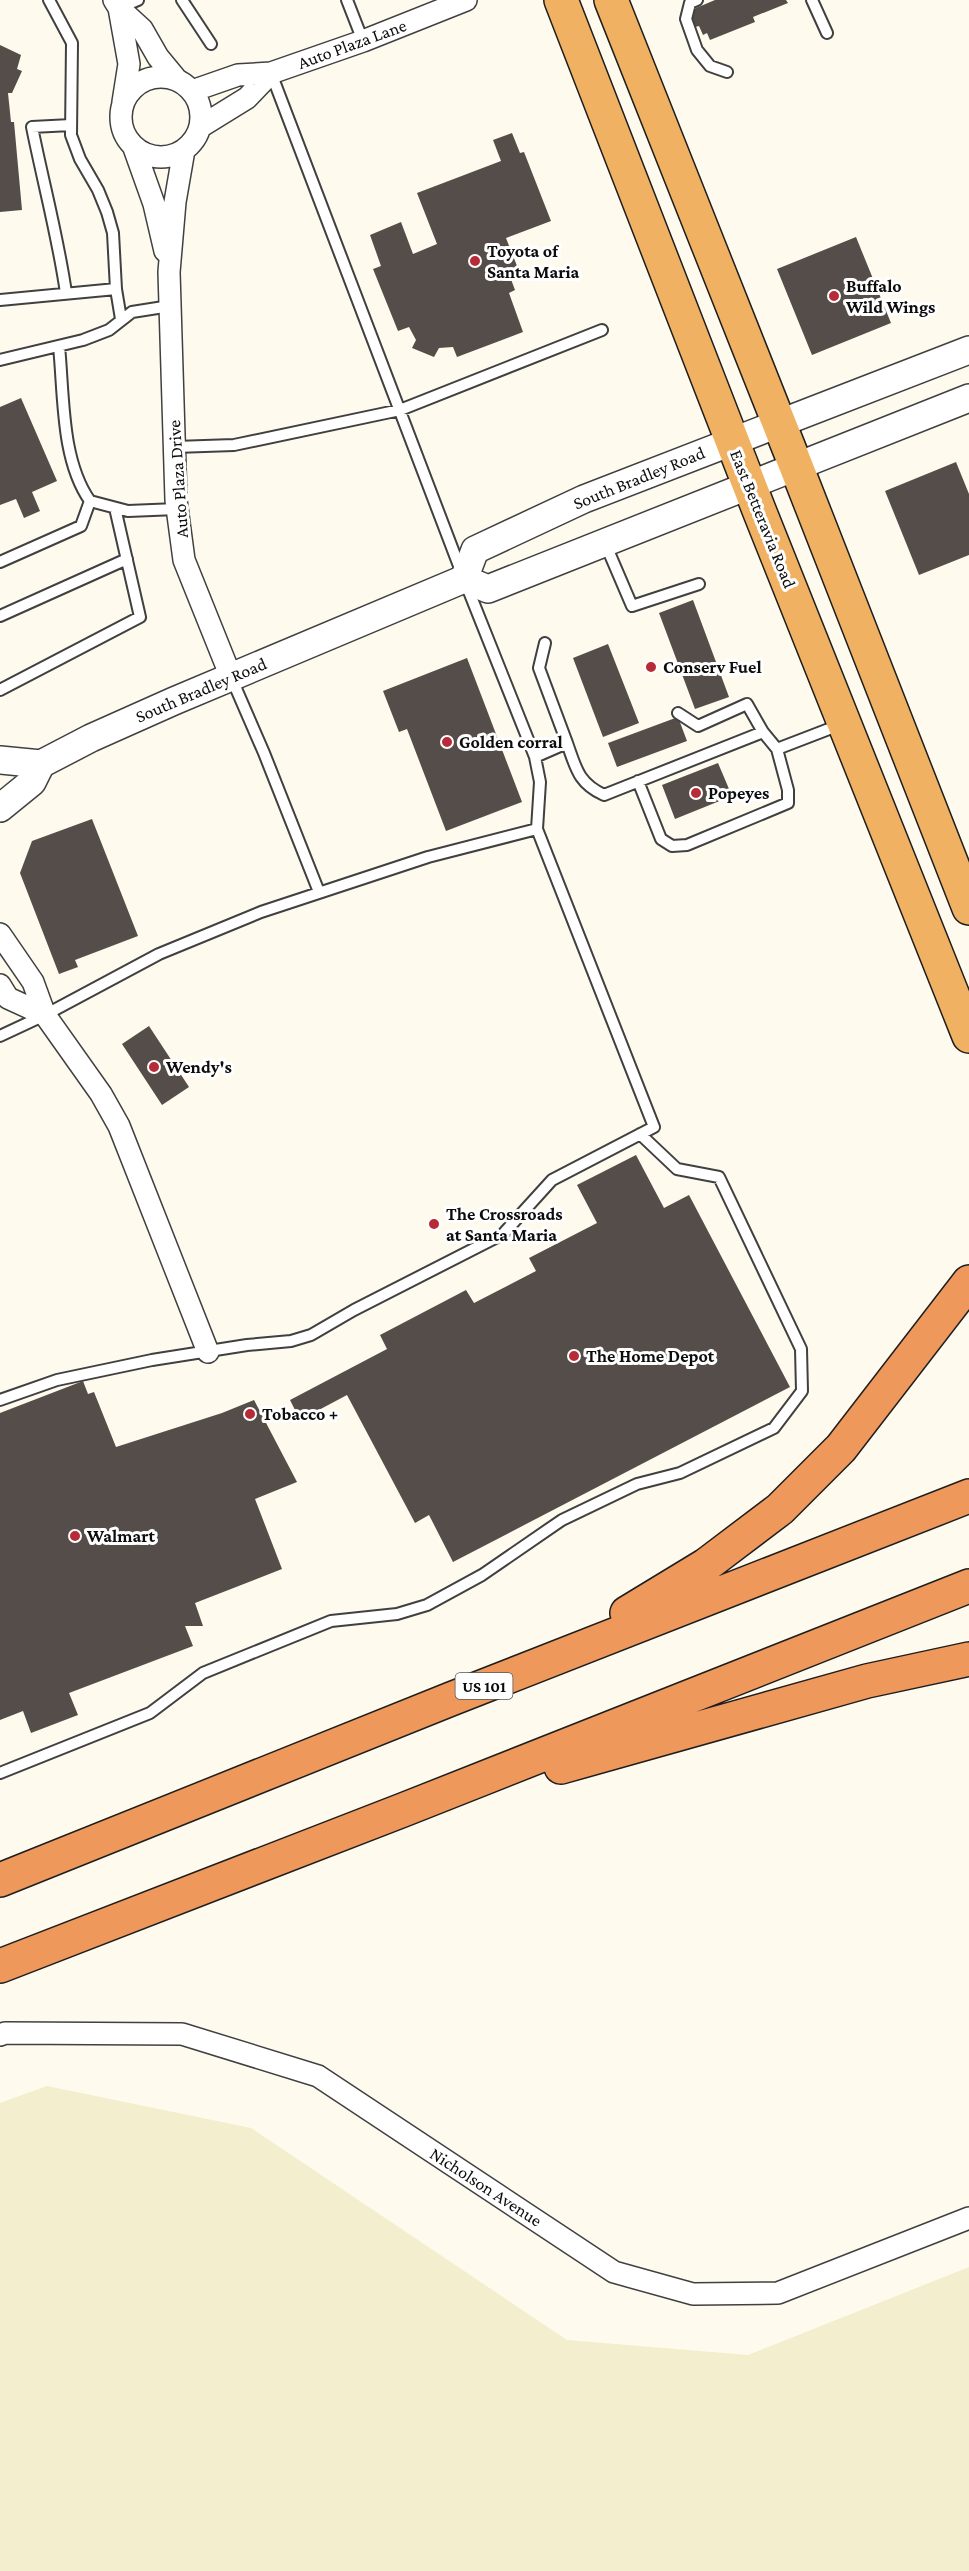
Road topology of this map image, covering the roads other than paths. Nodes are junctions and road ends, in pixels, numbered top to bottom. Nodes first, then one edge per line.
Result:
1 (49, 0) edge
2 (182, 0) edge
3 (347, 0) edge
4 (466, 0) edge
5 (561, 0) edge
6 (611, 0) edge
7 (697, 0) edge
8 (812, 0) edge
9 (124, 3) edge
10 (826, 33) dead end
11 (363, 41) junction
12 (211, 45) dead end
13 (728, 72) dead end
14 (271, 73) junction
15 (185, 86) junction
16 (123, 105) junction
17 (71, 125) junction
18 (200, 127) junction
19 (134, 148) junction
20 (184, 150) junction
21 (169, 272) junction
22 (116, 289) junction
23 (66, 293) junction
24 (0, 300) edge
25 (170, 306) junction
26 (121, 319) junction
27 (602, 330) dead end
28 (58, 346) junction
29 (969, 350) edge
30 (0, 360) edge
31 (969, 398) edge
32 (400, 410) junction
33 (779, 423) junction
34 (732, 440) junction
35 (175, 447) junction
36 (796, 466) junction
37 (750, 484) junction
38 (90, 501) junction
39 (115, 508) junction
40 (177, 509) junction
41 (605, 542) junction
42 (127, 559) junction
43 (0, 562) edge
44 (464, 579) junction
45 (699, 584) dead end
46 (0, 616) edge
47 (545, 643) dead end
48 (231, 677) junction
49 (0, 690) edge
50 (678, 713) dead end
51 (844, 724) junction
52 (763, 732) junction
53 (567, 743) junction
54 (777, 749) junction
55 (535, 757) junction
56 (0, 760) edge
57 (41, 764) junction
58 (638, 781) junction
59 (0, 808) edge
60 (537, 830) junction
61 (319, 892) junction
62 (969, 908) edge
63 (0, 934) edge
64 (0, 985) edge
65 (45, 1015) junction
66 (0, 1036) edge
67 (969, 1036) edge
68 (640, 1134) junction
69 (969, 1282) edge
70 (208, 1352) junction
71 (0, 1400) edge
72 (969, 1496) edge
73 (969, 1586) edge
74 (969, 1659) edge
75 (451, 1699) junction
76 (0, 1773) edge
77 (403, 1810) junction
78 (0, 1880) edge
79 (0, 1966) edge
80 (0, 2035) edge
81 (969, 2218) edge

1 - 17 lane
2 - 12 lane
3 - 11 lane
4 - 11 street, Auto Plaza Lane
5 - 34 highway, East Betteravia Road
6 - 33 highway
7 - 13 lane
8 - 10 lane
9 - 15 street
9 - 16 street
11 - 14 street, Auto Plaza Lane
14 - 15 street, Auto Plaza Lane
14 - 18 street, Auto Plaza Lane
14 - 32 lane
15 - 16 street
15 - 18 street
16 - 19 street
17 - 22 lane
17 - 23 lane
18 - 20 street
19 - 20 street
19 - 21 street, Auto Plaza Drive
20 - 21 street, Auto Plaza Drive
21 - 25 street, Auto Plaza Drive
22 - 23 lane
22 - 26 lane
23 - 24 lane
25 - 26 lane
25 - 35 street, Auto Plaza Drive
26 - 28 lane
27 - 32 lane
28 - 30 lane
28 - 38 lane
29 - 33 street, South Bradley Road
31 - 36 street
32 - 35 lane
32 - 44 lane
33 - 34 street, South Bradley Road
33 - 36 highway
34 - 37 highway, East Betteravia Road
34 - 44 street, South Bradley Road
35 - 40 street, Auto Plaza Drive
36 - 37 street
36 - 62 highway
37 - 41 street
37 - 51 highway, East Betteravia Road
38 - 39 lane
38 - 43 lane
39 - 40 lane
39 - 42 lane
40 - 48 street, Auto Plaza Drive
41 - 44 street
41 - 45 lane
42 - 46 lane
42 - 49 lane
44 - 48 street, South Bradley Road
44 - 55 lane
47 - 53 lane
48 - 57 street, South Bradley Road
48 - 61 lane
50 - 52 lane
51 - 54 lane
51 - 67 highway, East Betteravia Road
52 - 54 lane
52 - 58 lane
53 - 55 lane
53 - 58 lane
54 - 58 lane
55 - 60 lane
56 - 57 street
57 - 59 street, South Bradley Road
60 - 61 lane
60 - 68 lane
61 - 65 lane
63 - 65 street
64 - 65 street
65 - 66 lane
65 - 70 street
68 - 70 lane
68 - 76 lane
69 - 75 highway
70 - 71 lane
72 - 75 highway, US 101
73 - 77 highway
74 - 77 highway
75 - 78 highway, US 101
77 - 79 highway
80 - 81 street, Nicholson Avenue

